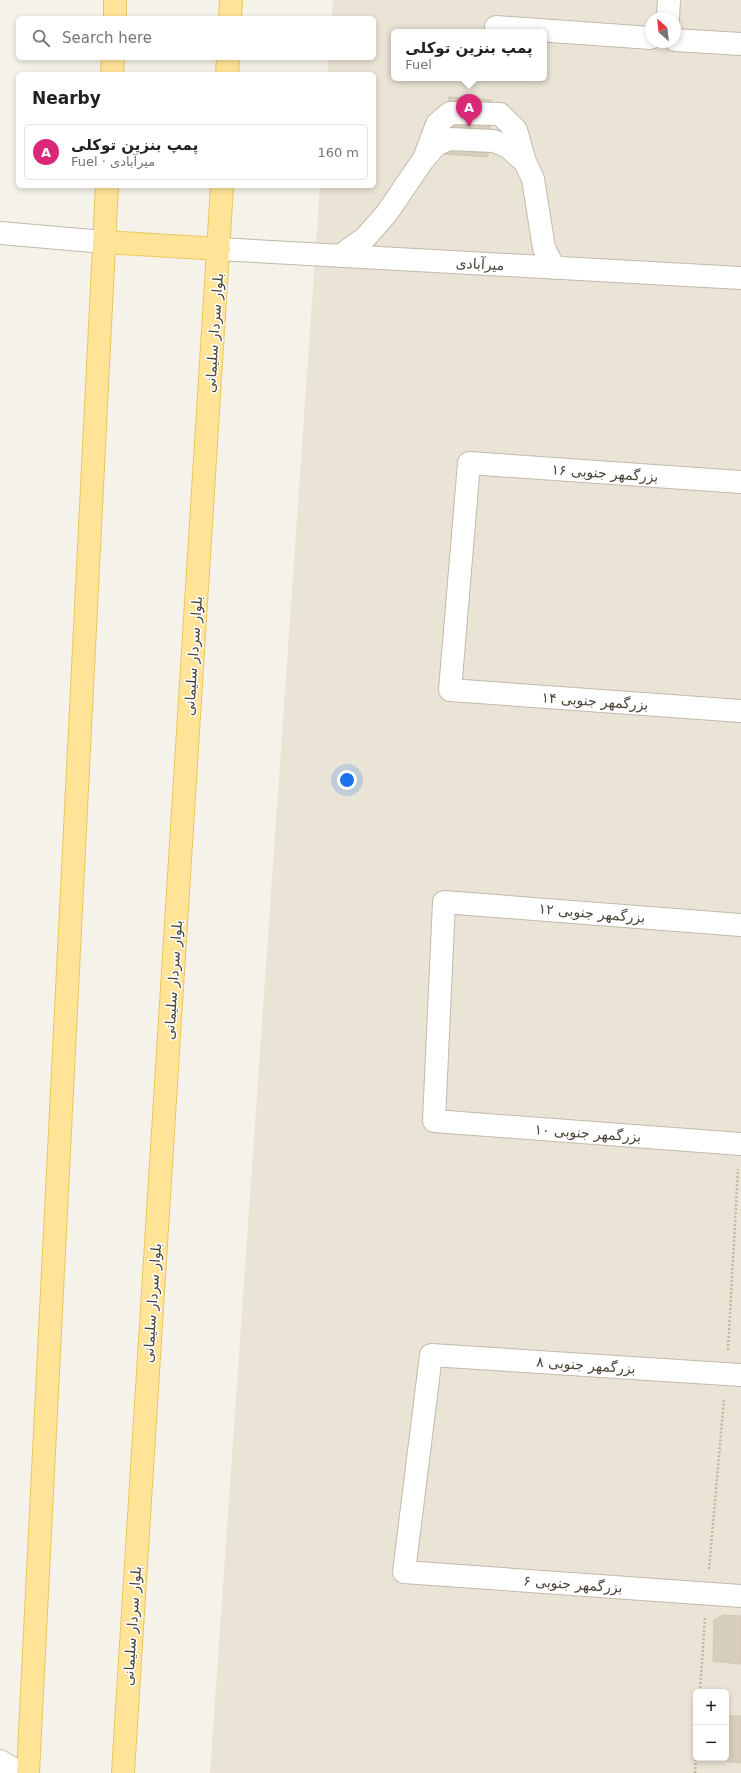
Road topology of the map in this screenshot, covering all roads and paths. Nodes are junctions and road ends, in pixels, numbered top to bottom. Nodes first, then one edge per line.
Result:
1 (115, 0) edge
2 (231, 0) edge
3 (669, 0) edge
4 (668, 12) edge
5 (114, 16) edge
6 (230, 16) edge
7 (496, 27) dead end
8 (524, 29) edge
9 (547, 31) edge
10 (645, 38) edge
11 (681, 40) edge
12 (741, 44) edge
13 (113, 60) edge
14 (228, 60) edge
15 (112, 72) edge
16 (228, 72) edge
17 (107, 188) edge
18 (222, 188) edge
19 (0, 233) edge
20 (104, 242) junction
21 (219, 249) junction
22 (340, 256) junction
23 (554, 268) junction
24 (741, 278) edge
25 (741, 482) edge
26 (450, 690) joint
27 (741, 710) edge
28 (741, 925) edge
29 (434, 1121) joint
30 (740, 1144) edge
31 (734, 1374) edge
32 (404, 1572) joint
33 (706, 1594) junction
34 (741, 1596) edge
35 (700, 1689) edge
36 (0, 1761) edge
37 (696, 1761) edge
38 (20, 1773) edge
39 (28, 1773) edge
40 (123, 1773) edge
41 (695, 1773) edge

1 - 5 main road
2 - 6 main road
3 - 4 street
7 - 8 street
9 - 10 street
11 - 12 street
13 - 15 main road
14 - 16 main road
17 - 20 main road
18 - 21 main road, بلوار سردار سلیمانی
19 - 20 street
20 - 21 main road
20 - 39 main road
21 - 22 street, میرآبادی
21 - 40 main road, بلوار سردار سلیمانی
22 - 23 street, میرآبادی
22 - 23 street
23 - 24 street, میرآبادی
25 - 26 street, بزرگمهر جنوبی ۱۶
26 - 27 street, بزرگمهر جنوبی ۱۴
28 - 29 street, بزرگمهر جنوبی ۱۲
29 - 30 street, بزرگمهر جنوبی ۱۰
30 - 31 path
31 - 32 street, بزرگمهر جنوبی ۸
31 - 33 path
32 - 33 street, بزرگمهر جنوبی ۶
33 - 34 street, بزرگمهر جنوبی ۶
33 - 35 path
36 - 38 street
37 - 41 path

